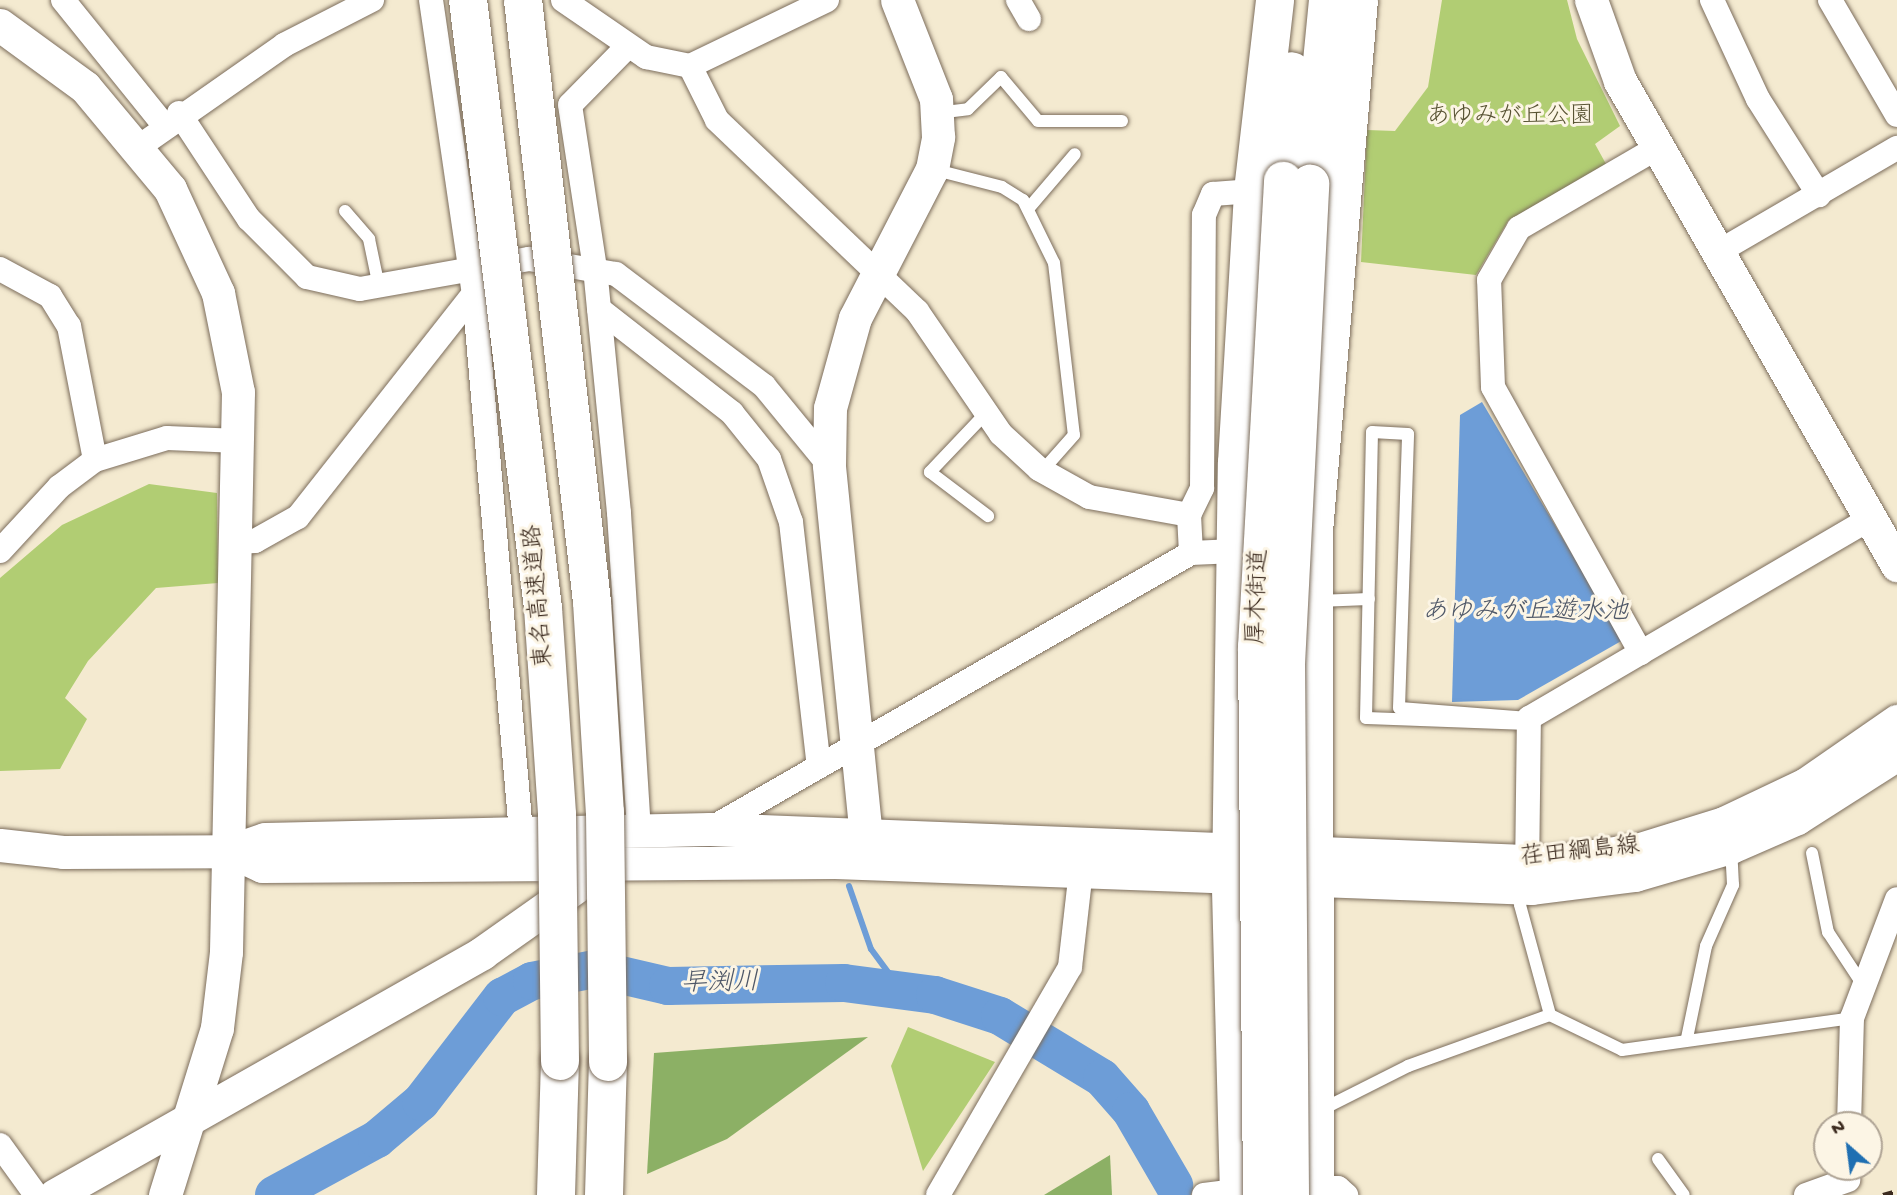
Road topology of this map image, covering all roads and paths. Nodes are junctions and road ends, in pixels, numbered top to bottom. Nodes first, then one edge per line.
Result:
1 (63, 0) edge
2 (372, 0) edge
3 (431, 0) edge
4 (468, 0) edge
5 (523, 0) edge
6 (563, 0) edge
7 (827, 0) edge
8 (897, 0) edge
9 (1275, 0) edge
10 (1300, 0) edge
11 (1328, 0) edge
12 (1359, 0) edge
13 (1591, 0) edge
14 (1712, 0) edge
15 (1830, 0) edge
16 (0, 25) edge
17 (627, 47) junction
18 (690, 66) junction
19 (937, 113) junction
20 (1897, 115) edge
21 (1122, 121) dead end
22 (161, 128) junction
23 (1657, 148) junction
24 (1897, 148) edge
25 (1075, 154) dead end
26 (932, 169) junction
27 (1253, 191) junction
28 (1819, 195) junction
29 (1028, 209) junction
30 (345, 211) dead end
31 (1718, 252) junction
32 (595, 268) junction
33 (0, 269) edge
34 (878, 275) junction
35 (472, 282) junction
36 (379, 287) junction
37 (599, 309) junction
38 (987, 412) junction
39 (239, 441) junction
40 (95, 460) junction
41 (829, 465) junction
42 (1042, 471) junction
43 (1189, 515) junction
44 (988, 516) dead end
45 (1871, 518) junction
46 (236, 542) junction
47 (0, 551) edge
48 (1236, 551) junction
49 (1191, 553) junction
50 (1897, 565) edge
51 (1369, 599) junction
52 (1312, 601) junction
53 (1641, 653) junction
54 (1529, 721) junction
55 (1897, 722) edge
56 (859, 743) junction
57 (1897, 754) edge
58 (819, 766) junction
59 (639, 829) junction
60 (710, 829) junction
61 (521, 832) junction
62 (1727, 835) junction
63 (0, 845) edge
64 (230, 851) junction
65 (868, 851) junction
66 (1812, 853) dead end
67 (611, 862) junction
68 (1311, 867) junction
69 (1231, 868) junction
70 (1081, 871) junction
71 (1528, 875) junction
72 (1897, 899) edge
73 (1863, 985) junction
74 (1550, 1015) junction
75 (1852, 1018) junction
76 (1687, 1038) junction
77 (1849, 1111) edge
78 (1314, 1114) junction
79 (194, 1116) junction
80 (0, 1145) edge
81 (1658, 1159) dead end
82 (1847, 1181) edge
83 (1317, 1193) edge
84 (1236, 1194) edge
85 (36, 1195) edge
86 (55, 1195) edge
87 (165, 1195) edge
88 (556, 1195) edge
89 (604, 1195) edge
90 (938, 1195) edge
91 (1684, 1195) edge
92 (1806, 1195) edge

1 - 22 street
2 - 22 street
3 - 35 street
4 - 88 highway, 東名高速道路, bridge
5 - 89 highway, 東名高速道路, bridge
6 - 17 street
7 - 18 street
8 - 19 street
9 - 27 highway
10 - 84 highway, 厚木街道, bridge
11 - 83 highway, 厚木街道, bridge
12 - 52 highway
13 - 23 street
14 - 28 street
15 - 20 street
16 - 22 street
17 - 18 street
17 - 32 street
18 - 34 street
19 - 21 lane
19 - 26 street
22 - 36 street
22 - 39 street
23 - 31 street
23 - 53 street
24 - 28 street
25 - 29 lane
26 - 29 lane
26 - 34 street
27 - 43 street
27 - 48 highway
28 - 31 street
29 - 42 lane
30 - 36 lane
31 - 45 street
32 - 35 street
32 - 37 street
32 - 41 street
33 - 40 street
34 - 38 street
34 - 41 street
35 - 36 street
35 - 46 street
35 - 61 street
37 - 58 street
37 - 59 street
38 - 42 street
38 - 44 lane
39 - 40 street
39 - 46 street
40 - 47 street
41 - 56 street
42 - 43 street
43 - 49 street
45 - 50 street
45 - 53 street
46 - 64 street
48 - 49 street
48 - 69 highway
49 - 56 street
51 - 52 lane
51 - 54 lane
51 - 54 lane
52 - 68 highway
53 - 54 street
54 - 71 street
55 - 62 street, 荏田綱島線
56 - 58 street
56 - 65 street
57 - 62 street, 荏田綱島線
58 - 60 street
59 - 60 street
59 - 61 street
60 - 65 street
61 - 64 street
62 - 71 street, 荏田綱島線
62 - 76 lane
63 - 64 street
64 - 67 street
64 - 79 street
65 - 67 street
65 - 69 street
65 - 70 street
66 - 73 lane
67 - 79 street
68 - 69 street, 荏田綱島線
68 - 71 street, 荏田綱島線
68 - 78 highway
69 - 70 street
69 - 84 highway
70 - 90 street
71 - 74 lane
72 - 73 street
73 - 75 street
74 - 76 lane
74 - 78 lane
75 - 76 lane
75 - 77 street
78 - 83 highway
79 - 86 street
79 - 87 street
80 - 85 street
81 - 91 lane
82 - 92 street
83 - 84 street

